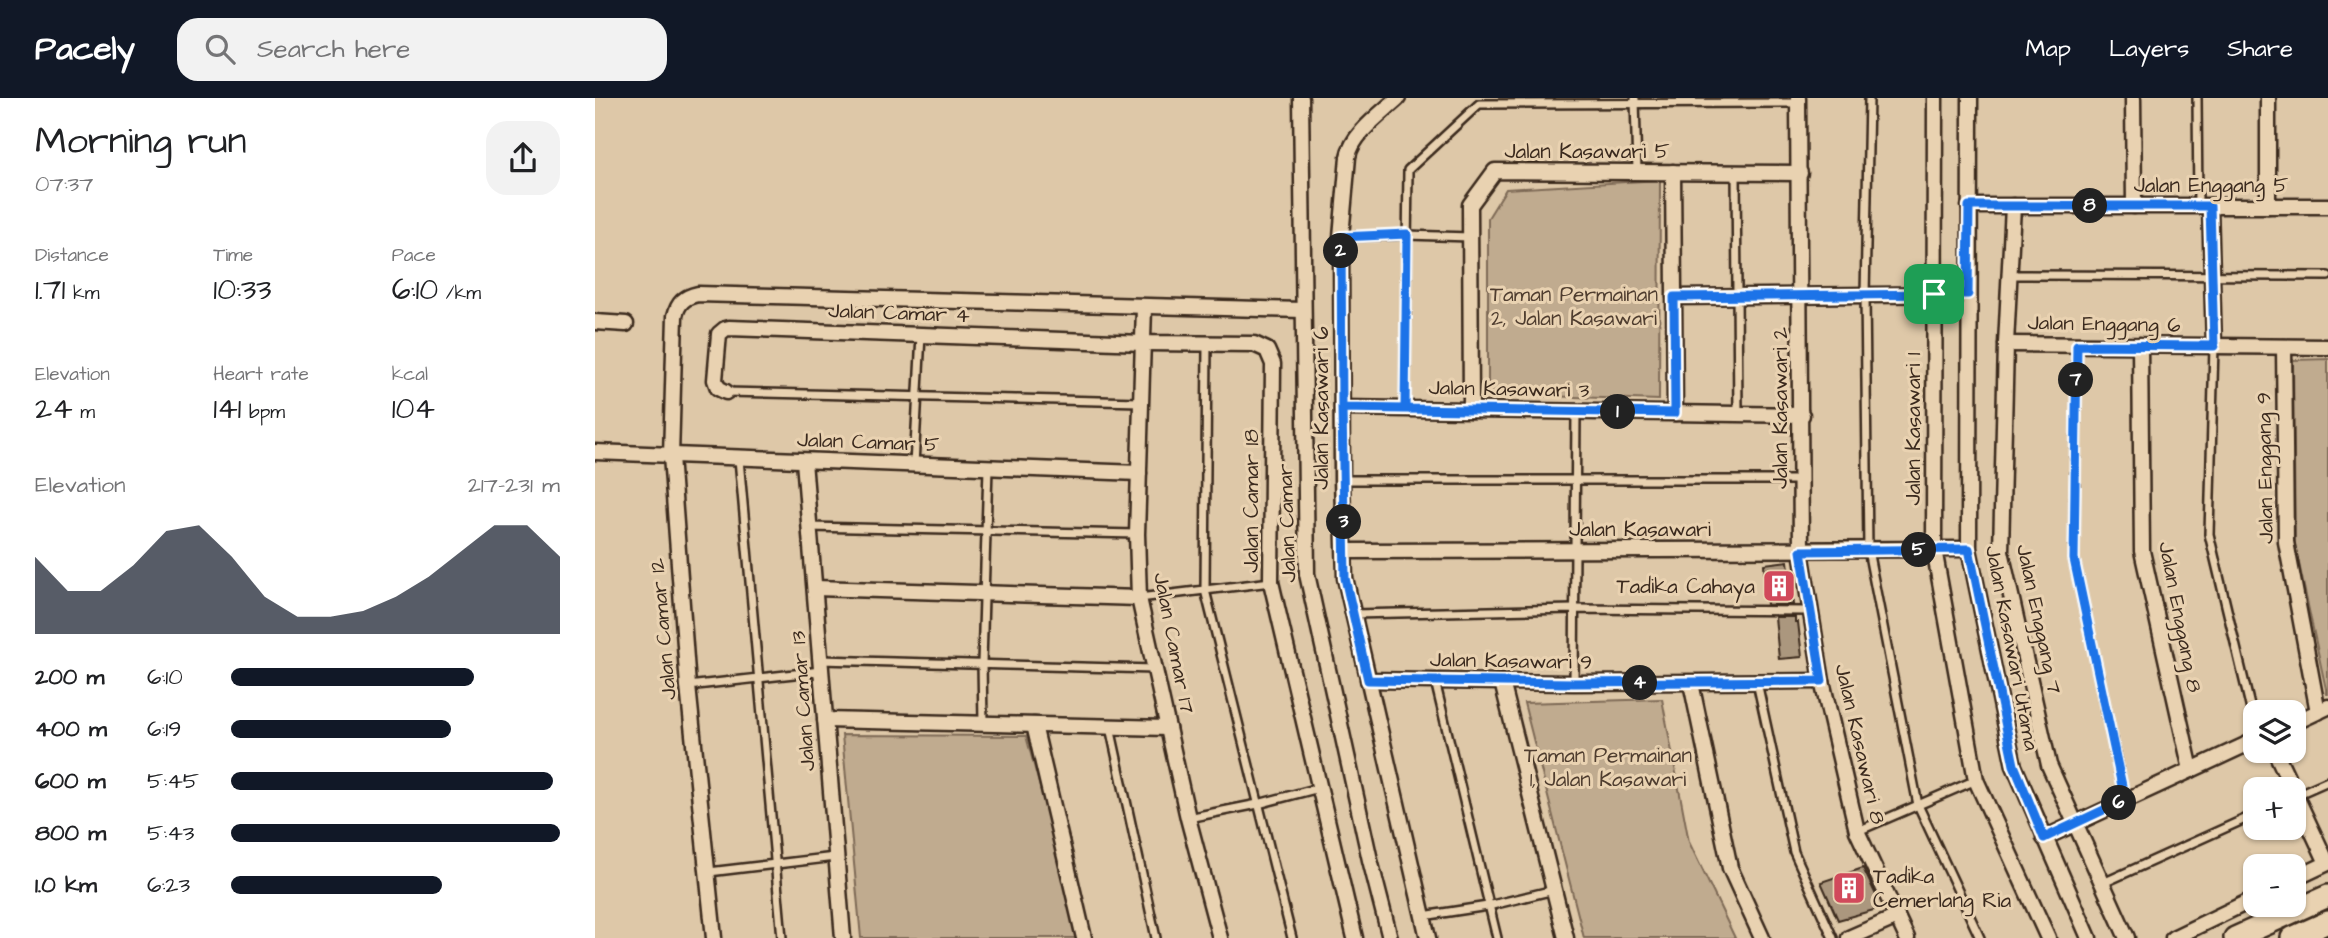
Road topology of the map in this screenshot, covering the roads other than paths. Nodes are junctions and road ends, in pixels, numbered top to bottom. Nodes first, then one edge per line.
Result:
1 (1301, 98) edge
2 (1398, 98) edge
3 (1868, 98) edge
4 (1935, 98) edge
5 (1970, 98) edge
6 (2133, 98) edge
7 (2197, 98) edge
8 (2268, 98) edge
9 (1635, 100) edge
10 (1798, 100) edge
11 (1637, 172) junction
12 (1673, 172) junction
13 (1736, 173) junction
14 (1800, 173) junction
15 (1969, 206) junction
16 (2013, 206) junction
17 (2134, 206) junction
18 (2204, 206) junction
19 (2268, 206) junction
20 (2328, 206) edge
21 (1407, 234) junction
22 (1341, 237) junction
23 (1470, 237) junction
24 (2009, 275) junction
25 (2212, 275) junction
26 (2328, 276) edge
27 (1934, 294) junction
28 (1968, 294) junction
29 (1800, 295) junction
30 (1865, 295) junction
31 (1736, 296) junction
32 (1674, 297) junction
33 (1144, 307) junction
34 (1303, 310) junction
35 (595, 322) edge
36 (626, 324) dead end
37 (921, 334) junction
38 (1143, 343) junction
39 (1207, 343) junction
40 (2005, 344) junction
41 (2077, 345) junction
42 (2140, 345) junction
43 (2214, 346) junction
44 (2284, 347) junction
45 (2328, 347) edge
46 (726, 392) joint
47 (917, 396) junction
48 (1140, 402) junction
49 (1342, 408) junction
50 (1405, 409) junction
51 (1471, 410) junction
52 (1576, 412) junction
53 (1675, 413) junction
54 (1738, 414) junction
55 (1801, 415) junction
56 (595, 452) edge
57 (671, 456) junction
58 (739, 459) junction
59 (804, 461) junction
60 (913, 465) junction
61 (988, 468) junction
62 (1139, 473) junction
63 (1342, 480) junction
64 (1801, 480) junction
65 (1576, 481) junction
66 (809, 527) junction
67 (986, 530) junction
68 (1136, 534) junction
69 (1969, 549) junction
70 (1575, 550) junction
71 (1868, 550) junction
72 (1934, 550) junction
73 (1345, 551) junction
74 (1801, 551) junction
75 (1271, 582) junction
76 (815, 588) junction
77 (1205, 590) junction
78 (986, 593) junction
79 (1139, 598) junction
80 (1574, 609) junction
81 (1809, 611) junction
82 (1353, 614) junction
83 (982, 663) junction
84 (821, 665) junction
85 (1154, 669) junction
86 (758, 678) junction
87 (1368, 680) junction
88 (1435, 681) junction
89 (1822, 681) junction
90 (1502, 682) junction
91 (1757, 682) junction
92 (1574, 683) junction
93 (1691, 683) junction
94 (688, 685) junction
95 (2249, 700) edge
96 (2323, 710) edge
97 (2306, 718) edge
98 (825, 720) junction
99 (983, 723) junction
100 (1034, 724) junction
101 (1110, 726) junction
102 (1168, 728) junction
103 (2243, 746) edge
104 (2191, 770) junction
105 (1976, 780) junction
106 (2328, 781) edge
107 (1319, 788) junction
108 (2306, 789) edge
109 (2125, 800) junction
110 (1258, 804) junction
111 (1919, 805) junction
112 (1188, 818) junction
113 (2306, 818) edge
114 (2243, 820) edge
115 (2075, 823) junction
116 (1857, 831) junction
117 (2044, 838) junction
118 (835, 857) junction
119 (2328, 863) edge
120 (776, 864) junction
121 (709, 872) junction
122 (2306, 873) edge
123 (2101, 884) junction
124 (1554, 890) junction
125 (2328, 896) edge
126 (2243, 904) edge
127 (1488, 906) junction
128 (1423, 916) junction
129 (1897, 916) junction
130 (2328, 922) edge
131 (714, 938) edge
132 (782, 938) edge
133 (843, 938) edge
134 (1084, 938) edge
135 (1156, 938) edge
136 (1220, 938) edge
137 (1291, 938) edge
138 (1355, 938) edge
139 (1390, 938) edge
140 (1428, 938) edge
141 (1497, 938) edge
142 (1566, 938) edge
143 (1762, 938) edge
144 (1833, 938) edge
145 (1849, 938) edge
146 (1907, 938) edge
147 (1980, 938) edge
148 (2048, 938) edge
149 (2089, 938) edge
150 (2127, 938) edge
151 (2173, 938) edge
152 (2235, 938) edge
153 (2292, 938) edge

1 - 34 street, Jalan Camar
2 - 22 street, Jalan Kasawari 6
3 - 30 lane
4 - 27 street, Jalan Kasawari 1
5 - 15 street, Jalan Kasawari Utama
6 - 17 street
7 - 18 lane
8 - 19 street
9 - 10 lane
9 - 11 lane
9 - 21 lane
10 - 14 street, Jalan Kasawari 2
11 - 12 street, Jalan Kasawari 5
11 - 23 street, Jalan Kasawari 5
12 - 13 street, Jalan Kasawari 5
12 - 32 street
13 - 14 street, Jalan Kasawari 5
13 - 31 lane
14 - 29 street, Jalan Kasawari 2
15 - 16 street, Jalan Enggang 5
15 - 28 street, Jalan Kasawari Utama
16 - 17 street, Jalan Enggang 5
16 - 24 street, Jalan Enggang 7
17 - 18 street, Jalan Enggang 5
18 - 19 street, Jalan Enggang 5
18 - 25 street
19 - 20 street, Jalan Enggang 5
21 - 22 lane
21 - 23 lane
21 - 50 lane
22 - 49 street, Jalan Kasawari 6
23 - 51 street, Jalan Kasawari 5
24 - 25 lane
24 - 40 street, Jalan Enggang 7
25 - 26 lane
25 - 43 street
27 - 28 street
27 - 30 street
27 - 72 street, Jalan Kasawari 1
28 - 69 street, Jalan Kasawari Utama
29 - 30 street
29 - 31 street
29 - 55 street, Jalan Kasawari 2
30 - 71 lane
31 - 32 street
31 - 54 lane
32 - 53 street
33 - 34 street
33 - 38 street, Jalan Camar 17
33 - 57 street, Jalan Camar 12
34 - 139 street, Jalan Camar
35 - 36 street
37 - 38 street, Jalan Camar 4
37 - 46 street, Jalan Camar 4
37 - 47 lane
38 - 39 street, Jalan Camar 18
38 - 48 street, Jalan Camar 17
39 - 75 street, Jalan Camar 18
39 - 77 lane
40 - 41 street, Jalan Enggang 6
40 - 115 street, Jalan Enggang 7
41 - 42 street, Jalan Enggang 6
41 - 109 lane
42 - 43 street, Jalan Enggang 6
42 - 104 street, Jalan Enggang 8
43 - 44 street, Jalan Enggang 6
43 - 95 lane
44 - 45 street, Jalan Enggang 6
44 - 96 street, Jalan Enggang 9
46 - 47 lane
47 - 48 lane
47 - 60 lane
48 - 62 street, Jalan Camar 17
49 - 50 street, Jalan Kasawari 3
49 - 63 street, Jalan Kasawari 6
50 - 51 street, Jalan Kasawari 3
51 - 52 street, Jalan Kasawari 3
52 - 53 street, Jalan Kasawari 3
52 - 65 lane
53 - 54 street, Jalan Kasawari 3
54 - 55 street, Jalan Kasawari 3
55 - 64 street, Jalan Kasawari 2
56 - 57 street, Jalan Camar 5
57 - 58 street, Jalan Camar 5
57 - 94 street, Jalan Camar 12
58 - 59 street, Jalan Camar 5
58 - 86 lane
59 - 60 street, Jalan Camar 5
59 - 66 street, Jalan Camar 13
60 - 61 street, Jalan Camar 5
61 - 62 street, Jalan Camar 5
61 - 67 lane
62 - 68 street, Jalan Camar 17
63 - 65 lane
63 - 73 street, Jalan Kasawari 6
64 - 65 lane
64 - 74 street, Jalan Kasawari 2
65 - 70 lane
66 - 67 lane
66 - 76 street, Jalan Camar 13
67 - 68 lane
67 - 78 lane
68 - 79 street, Jalan Camar 17
69 - 72 street, Jalan Kasawari
69 - 117 street, Jalan Kasawari Utama
70 - 73 street, Jalan Kasawari
70 - 74 street, Jalan Kasawari
70 - 80 lane
71 - 72 street, Jalan Kasawari
71 - 74 street, Jalan Kasawari
71 - 111 lane
72 - 105 street, Jalan Kasawari 1
73 - 82 street, Jalan Kasawari 6
74 - 81 street, Jalan Kasawari 8
75 - 77 lane
75 - 107 street, Jalan Camar 18
76 - 78 street
76 - 84 street, Jalan Camar 13
77 - 79 lane
77 - 110 lane
78 - 79 street
78 - 83 lane
79 - 85 street, Jalan Camar 17
80 - 81 lane
80 - 82 lane
80 - 92 lane
81 - 89 street, Jalan Kasawari 8
82 - 87 street, Jalan Kasawari 6
83 - 84 lane
83 - 85 lane
83 - 99 lane
84 - 86 lane
84 - 98 street, Jalan Camar 13
85 - 102 street, Jalan Camar 17
86 - 94 lane
86 - 120 lane
87 - 88 street, Jalan Kasawari 9
87 - 128 street, Jalan Kasawari 6
88 - 90 street, Jalan Kasawari 9
88 - 127 lane
89 - 91 street, Jalan Kasawari 9
89 - 116 street, Jalan Kasawari 8
90 - 92 street, Jalan Kasawari 9
90 - 124 street
91 - 93 street, Jalan Kasawari 9
91 - 144 lane
92 - 93 street, Jalan Kasawari 9
93 - 143 street
94 - 121 street, Jalan Camar 12
96 - 97 street
98 - 99 street
98 - 118 street, Jalan Camar 13
99 - 100 street
100 - 101 street
100 - 134 street
101 - 102 street
101 - 135 lane
102 - 112 street, Jalan Camar 17
103 - 104 street
104 - 109 street
105 - 111 lane
105 - 148 street, Jalan Kasawari 1
106 - 108 lane
107 - 110 lane
107 - 138 street, Jalan Camar 18
109 - 115 street
110 - 112 lane
110 - 137 lane
111 - 116 lane
111 - 147 lane
112 - 136 street, Jalan Camar 17
113 - 119 street
114 - 123 lane
115 - 117 street
115 - 123 street, Jalan Enggang 7
116 - 129 street, Jalan Kasawari 8
117 - 149 street, Jalan Kasawari Utama
118 - 120 lane
118 - 133 street, Jalan Camar 13
119 - 122 street
120 - 121 lane
120 - 132 lane
121 - 131 street, Jalan Camar 12
123 - 150 street, Jalan Enggang 7
124 - 127 lane
124 - 142 street
125 - 152 street
126 - 151 street
127 - 128 lane
127 - 141 lane
128 - 140 street, Jalan Kasawari 6
129 - 145 street
129 - 146 street, Jalan Kasawari 8
130 - 153 street

